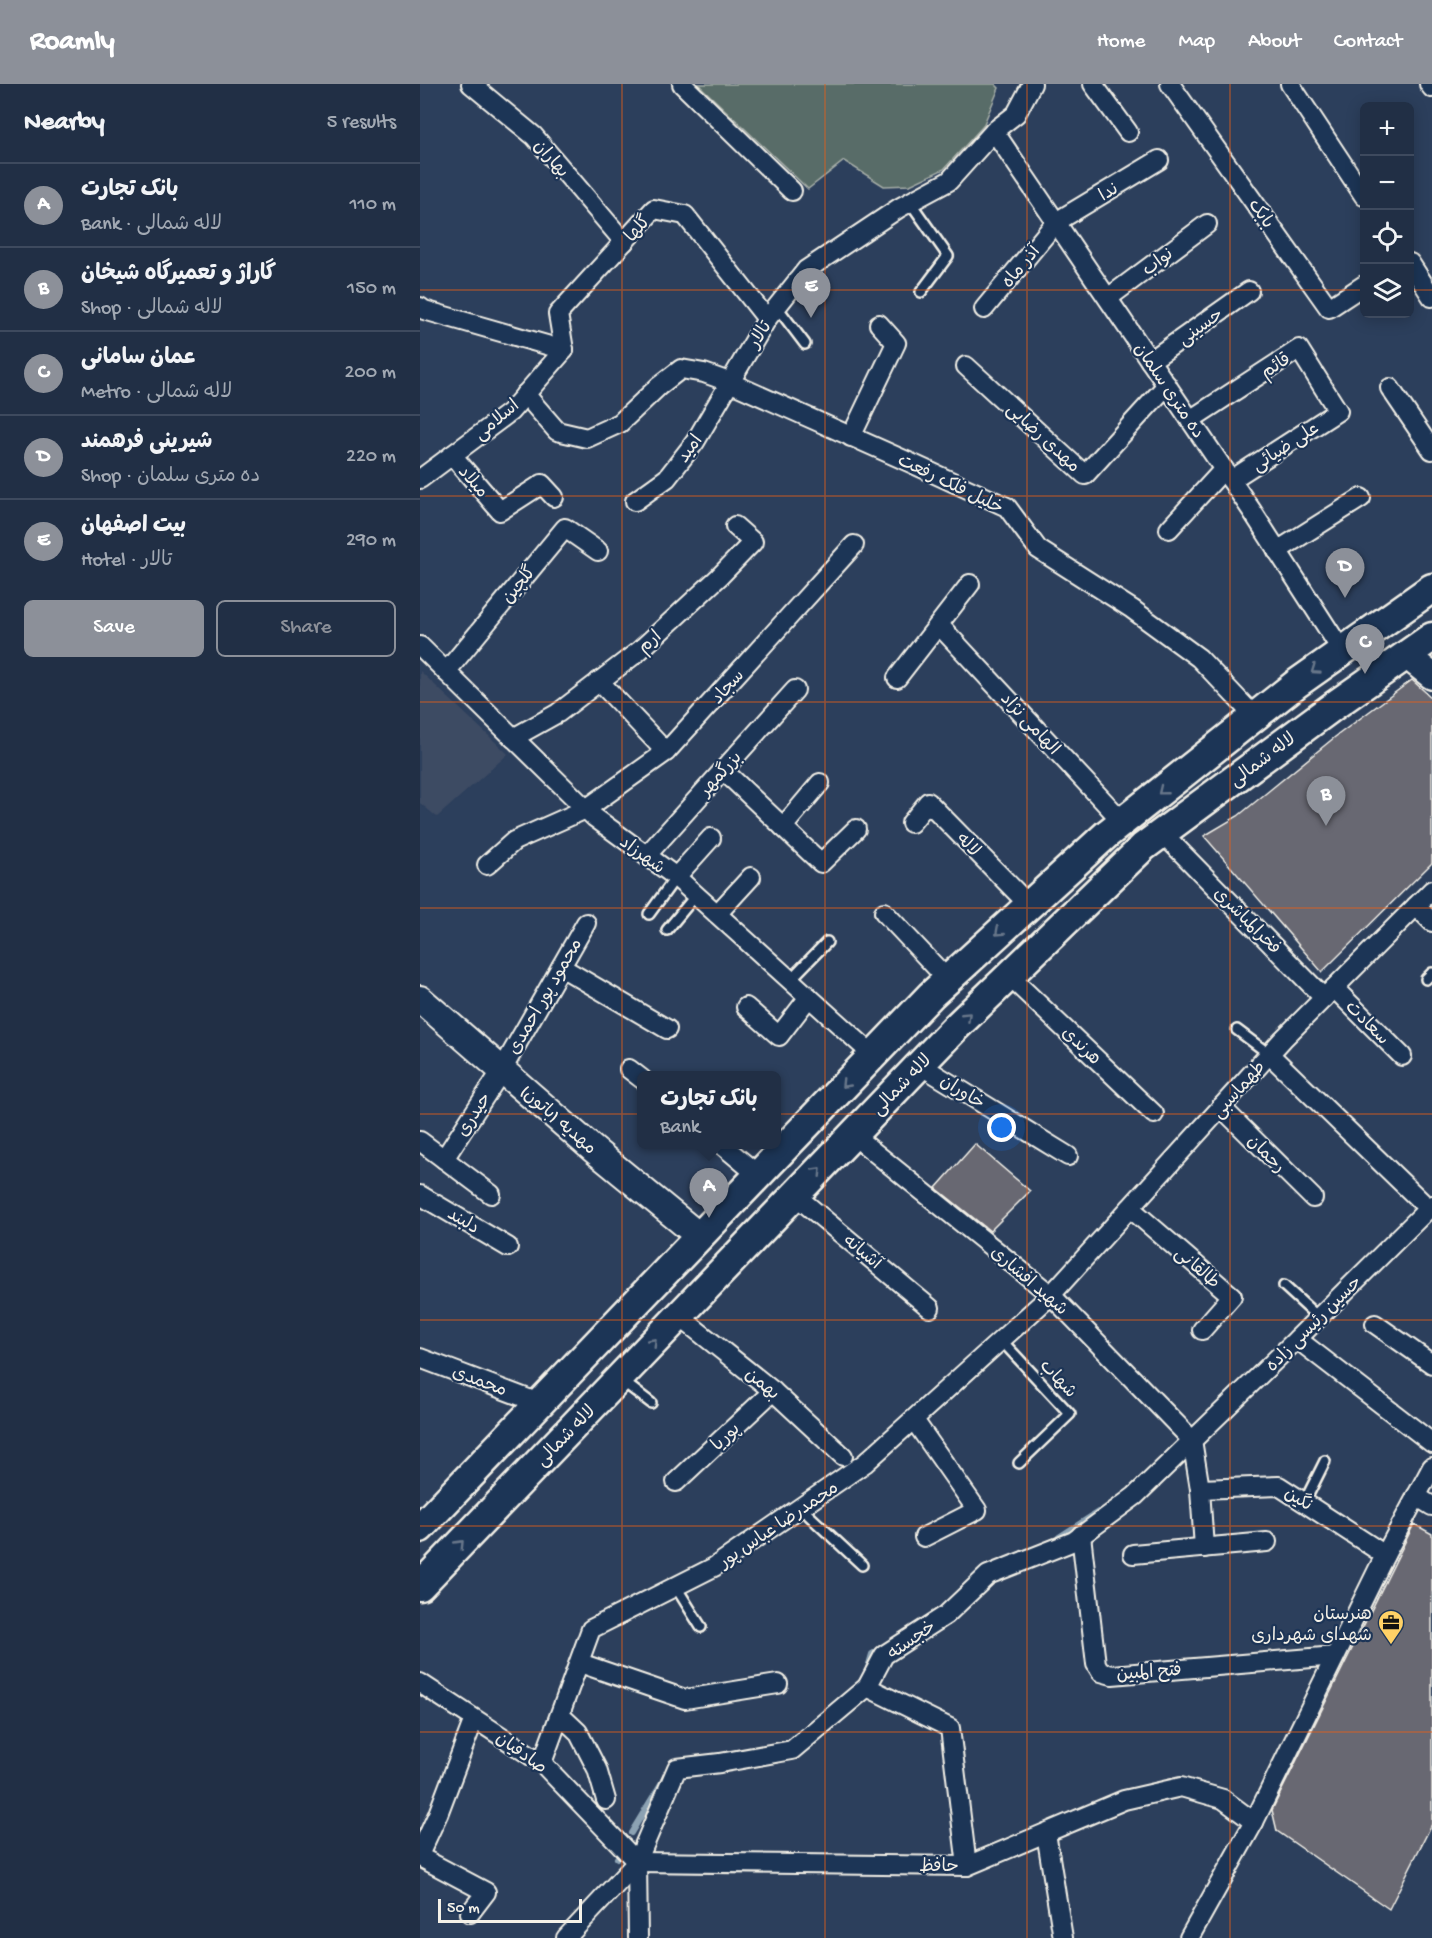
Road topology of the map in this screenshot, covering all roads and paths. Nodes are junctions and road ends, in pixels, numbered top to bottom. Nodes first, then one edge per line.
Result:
1 (471, 84) edge
2 (682, 84) edge
3 (1032, 84) edge
4 (1093, 84) edge
5 (1170, 84) edge
6 (1290, 84) edge
7 (994, 131) junction
8 (1128, 132) dead end
9 (1159, 160) dead end
10 (1360, 189) edge
11 (792, 192) dead end
12 (910, 202) junction
13 (1056, 222) junction
14 (1207, 224) dead end
15 (624, 242) junction
16 (1414, 270) edge
17 (1360, 288) edge
18 (1249, 291) dead end
19 (921, 292) dead end
20 (1432, 297) edge
21 (1108, 298) junction
22 (984, 309) dead end
23 (421, 311) edge
24 (772, 313) junction
25 (879, 324) dead end
26 (805, 344) dead end
27 (564, 350) junction
28 (1150, 361) junction
29 (966, 366) dead end
30 (729, 382) junction
31 (1167, 385) junction
32 (1390, 388) dead end
33 (525, 394) junction
34 (1338, 411) joint
35 (1191, 420) junction
36 (851, 437) junction
37 (1432, 450) edge
38 (452, 455) junction
39 (1228, 475) junction
40 (420, 478) edge
41 (554, 497) dead end
42 (1361, 498) dead end
43 (635, 501) dead end
44 (735, 526) dead end
45 (1169, 529) dead end
46 (854, 545) dead end
47 (1277, 550) junction
48 (598, 551) dead end
49 (970, 584) dead end
50 (1432, 588) edge
51 (939, 625) junction
52 (1432, 637) edge
53 (420, 646) edge
54 (1342, 651) junction
55 (1406, 655) junction
56 (446, 672) junction
57 (1432, 676) edge
58 (897, 678) dead end
59 (599, 681) junction
60 (795, 690) dead end
61 (1255, 717) junction
62 (513, 738) junction
63 (666, 752) junction
64 (723, 770) junction
65 (820, 783) dead end
66 (586, 809) junction
67 (1123, 822) junction
68 (911, 823) dead end
69 (783, 827) junction
70 (856, 829) dead end
71 (711, 838) dead end
72 (1172, 843) dead end
73 (646, 856) junction
74 (487, 865) dead end
75 (675, 877) junction
76 (751, 877) dead end
77 (1432, 890) edge
78 (696, 896) junction
79 (1029, 905) junction
80 (1416, 906) junction
81 (884, 912) dead end
82 (649, 914) dead end
83 (717, 914) junction
84 (1432, 922) edge
85 (586, 923) dead end
86 (667, 930) dead end
87 (827, 942) dead end
88 (561, 968) junction
89 (1009, 976) junction
90 (947, 979) junction
91 (790, 980) junction
92 (1329, 993) junction
93 (808, 997) junction
94 (420, 999) edge
95 (920, 1006) junction
96 (746, 1007) dead end
97 (667, 1029) dead end
98 (1237, 1030) dead end
99 (945, 1038) junction
100 (1269, 1054) junction
101 (873, 1055) junction
102 (1402, 1056) dead end
103 (920, 1065) junction
104 (501, 1070) junction
105 (1221, 1107) junction
106 (1154, 1114) dead end
107 (853, 1135) junction
108 (420, 1141) edge
109 (726, 1149) edge
110 (1068, 1156) dead end
111 (444, 1159) junction
112 (758, 1175) junction
113 (491, 1194) dead end
114 (420, 1195) edge
115 (795, 1195) junction
116 (1313, 1198) dead end
117 (1430, 1207) edge
118 (1130, 1208) junction
119 (699, 1236) junction
120 (508, 1246) dead end
121 (1284, 1286) dead end
122 (1051, 1295) junction
123 (930, 1308) dead end
124 (679, 1316) junction
125 (1319, 1318) junction
126 (1375, 1324) dead end
127 (1202, 1330) dead end
128 (1297, 1339) junction
129 (1001, 1340) junction
130 (420, 1358) edge
131 (1432, 1364) edge
132 (619, 1378) junction
133 (773, 1390) junction
134 (540, 1403) junction
135 (651, 1403) dead end
136 (914, 1420) junction
137 (1192, 1440) junction
138 (1432, 1443) edge
139 (843, 1456) dead end
140 (1325, 1461) dead end
141 (1019, 1462) dead end
142 (1432, 1467) edge
143 (676, 1482) dead end
144 (1200, 1489) junction
145 (1416, 1496) junction
146 (1305, 1501) junction
147 (1432, 1506) edge
148 (801, 1508) junction
149 (421, 1526) edge
150 (1081, 1535) junction
151 (924, 1537) dead end
152 (1267, 1542) dead end
153 (1204, 1548) junction
154 (1133, 1554) dead end
155 (1386, 1555) junction
156 (862, 1565) dead end
157 (420, 1586) edge
158 (676, 1587) junction
159 (701, 1627) dead end
160 (1335, 1656) junction
161 (580, 1663) junction
162 (420, 1683) edge
163 (778, 1684) dead end
164 (867, 1687) junction
165 (560, 1715) junction
166 (474, 1719) junction
167 (542, 1763) junction
168 (606, 1800) dead end
169 (1254, 1822) junction
170 (1046, 1833) junction
171 (420, 1855) edge
172 (637, 1862) junction
173 (967, 1866) junction
174 (470, 1913) dead end
175 (566, 1938) edge
176 (638, 1938) edge
177 (1063, 1938) edge
178 (1190, 1938) edge

1 - 15 street, بهاران
2 - 11 street
3 - 7 street, تالار
4 - 8 street
5 - 17 street, بابک
6 - 10 street
7 - 12 street, تالار
7 - 13 street, ده متری سلمان
9 - 13 street, ندا
12 - 19 lane
12 - 24 street, تالار
13 - 21 street, ده متری سلمان
13 - 22 street, آذر ماه
14 - 21 street, نواب
15 - 24 street, گلها
15 - 27 street, گلها
16 - 20 street
18 - 28 street, حسینی
21 - 28 street, ده متری سلمان
23 - 27 street
24 - 26 lane
24 - 30 street, تالار
25 - 36 street
27 - 33 street, اسلامی
28 - 31 street, ده متری سلمان
29 - 31 street, مهدی رضایی
30 - 33 street
30 - 36 street, خلیل فلک رفعت
30 - 43 street, امید
31 - 35 street, ده متری سلمان
32 - 37 street
33 - 38 street, اسلامی
34 - 35 street, قائم
34 - 39 street, علی ضیائی
35 - 39 street, ده متری سلمان
36 - 61 street, خلیل فلک رفعت
38 - 40 street, اسلامی
38 - 41 street, میلاد
39 - 45 street, علی ضیائی
39 - 47 street, ده متری سلمان
42 - 47 street
44 - 59 street, ارم
46 - 63 street, سجاد
47 - 54 street, ده متری سلمان
48 - 56 street, گلچین
49 - 51 street
50 - 54 main road, لاله شمالی
51 - 58 street
51 - 67 street, الهامی نژاد
52 - 55 main road, لاله شمالی
53 - 56 street, شهرزاد
54 -> 61 main road, لاله شمالی
55 - 57 street
55 - 89 main road, لاله شمالی
56 - 62 street, شهرزاد
59 - 62 street, ارم
59 - 63 street
60 - 64 street, بزرگمهر
61 -> 67 main road, لاله شمالی
62 - 66 street, شهرزاد
63 - 66 street, سجاد
64 - 69 street
64 - 73 street, بزرگمهر
65 - 69 street
66 - 73 street, شهرزاد
66 - 74 street, سجاد
67 - 79 main road, لاله شمالی
68 - 79 street, لاله
69 - 70 street
71 - 75 street
72 - 92 street, فخرالمباشری
73 - 75 street, شهرزاد
75 - 78 street, شهرزاد
75 - 82 lane
76 - 83 street
77 - 80 street, طهماسبی
78 - 83 street, شهرزاد
78 - 86 lane
79 -> 90 main road, لاله شمالی
80 - 84 street
80 - 92 street, طهماسبی
81 - 90 street
83 - 91 street, شهرزاد
85 - 88 street, محمود پور احمدی
87 - 91 lane
88 - 97 street
88 - 104 street, محمود پور احمدی
99 -> 89 main road, لاله شمالی
89 - 106 street, هرندی
90 - 95 main road, لاله شمالی
91 - 93 street, شهرزاد
92 - 100 street, طهماسبی
92 - 102 street, سعادت
93 - 96 street
93 - 101 street, شهرزاد
94 - 104 street, مهدیه (باتون)
95 - 99 main road
95 - 101 main road, لاله شمالی
98 - 100 lane
99 - 103 main road, لاله شمالی
100 - 105 street, طهماسبی
100 - 117 street
101 -> 112 main road, لاله شمالی
103 - 107 main road, لاله شمالی
103 - 110 street, خاوران
104 - 111 street, حیدری
104 - 119 street, مهدیه (باتون)
105 - 116 street, رحمان
105 - 118 street, طهماسبی
115 -> 107 main road, لاله شمالی
107 - 122 street, شهید افشاری
108 - 111 street
109 - 112 street
111 - 113 street
112 - 119 main road, لاله شمالی
114 - 120 street, دلبند
115 - 123 street, آشیانه
115 - 124 main road, لاله شمالی
117 - 125 street, حسین رئیسی زاده
118 - 122 street, طهماسبی
118 - 127 street, طالقانی
119 - 134 main road, لاله شمالی
121 - 125 lane
122 - 129 street, محمدرضا عباس پور
122 - 137 street, شهید افشاری
132 -> 124 main road, لاله شمالی
124 - 133 street, بهمن
125 - 128 street, حسین رئیسی زاده
126 - 131 street
128 - 137 street, حسین رئیسی زاده
128 - 138 street
129 - 136 street, محمدرضا عباس پور
129 - 141 lane, شهاب
130 - 134 street, محمدی
132 - 135 lane
157 -> 132 main road, لاله شمالی
133 - 139 street, بهمن
133 - 143 street, پوریا
134 - 149 main road, لاله شمالی
136 - 148 street, محمدرضا عباس پور
136 - 151 street
137 - 144 street
137 - 150 street, خجسته
140 - 146 lane
142 - 145 street
144 - 146 street, نگین
144 - 153 street
145 - 147 street
145 - 155 street
146 - 155 street, نگین
148 - 156 lane
148 - 158 street, محمدرضا عباس پور
150 - 160 street, فتح المبین
150 - 164 street, خجسته
152 - 153 street
153 - 154 street
155 - 160 street
158 - 159 lane
158 - 161 street, محمدرضا عباس پور
160 - 169 street
161 - 163 street
161 - 165 street, محمدرضا عباس پور
162 - 166 street, صادقیان
164 - 172 street, خجسته
164 - 173 street
165 - 167 street, محمدرضا عباس پور
165 - 168 street
166 - 167 street, صادقیان
166 - 171 street
167 - 172 street, صادقیان
169 - 170 street, حافظ
169 - 178 street
170 - 173 street, حافظ
170 - 177 street
171 - 174 street
172 - 173 street, حافظ
172 - 175 street
172 - 176 street

